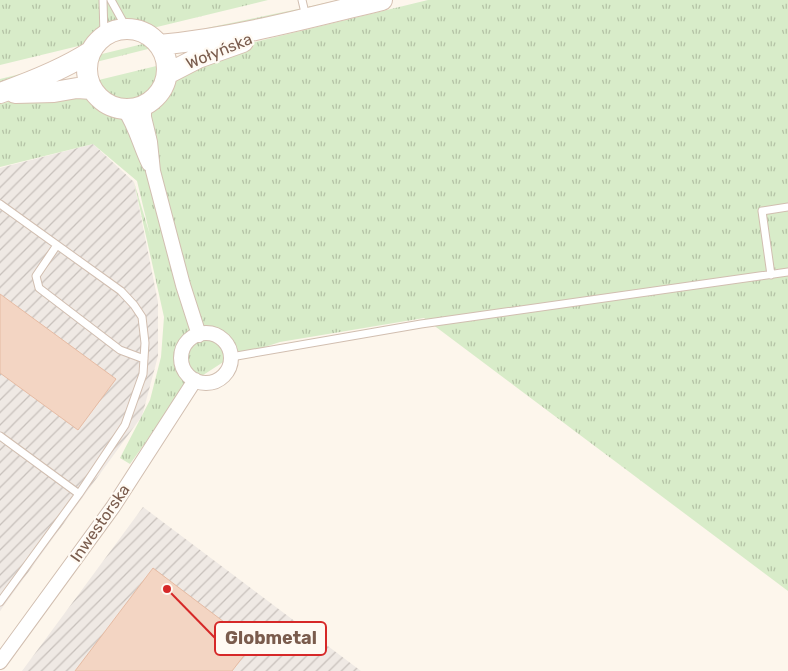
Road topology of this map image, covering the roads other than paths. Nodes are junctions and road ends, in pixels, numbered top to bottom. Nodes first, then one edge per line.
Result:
1 (104, 0) edge
2 (111, 0) edge
3 (382, 0) edge
4 (304, 9) edge
5 (271, 27) junction
6 (127, 29) junction
7 (104, 36) junction
8 (159, 45) junction
9 (90, 52) junction
10 (167, 74) junction
11 (92, 89) junction
12 (0, 93) edge
13 (144, 106) junction
14 (124, 109) junction
15 (153, 171) junction
16 (0, 204) edge
17 (788, 207) edge
18 (58, 245) junction
19 (788, 272) edge
20 (771, 275) junction
21 (199, 335) junction
22 (231, 358) junction
23 (144, 359) junction
24 (195, 380) junction
25 (0, 436) edge
26 (79, 494) junction
27 (0, 602) edge
28 (0, 662) edge

1 - 7 lane
2 - 6 lane
3 - 4 main road, Wołyńska
4 - 5 main road, Wołyńska
5 - 8 main road, Wołyńska
5 - 10 main road, Wołyńska
6 - 7 main road
6 - 8 main road
7 - 9 main road
8 - 10 main road
9 - 11 main road
9 - 12 main road
10 - 13 main road
11 - 12 main road
11 - 14 main road
13 - 14 main road
13 - 15 street
14 - 15 street
15 - 21 street
16 - 18 lane
17 - 20 lane
18 - 23 lane
18 - 23 lane
19 - 20 lane
20 - 22 lane
21 - 22 street
21 - 24 street
22 - 24 street
23 - 26 lane
24 - 28 street, Inwestorska
25 - 26 lane
26 - 27 lane

